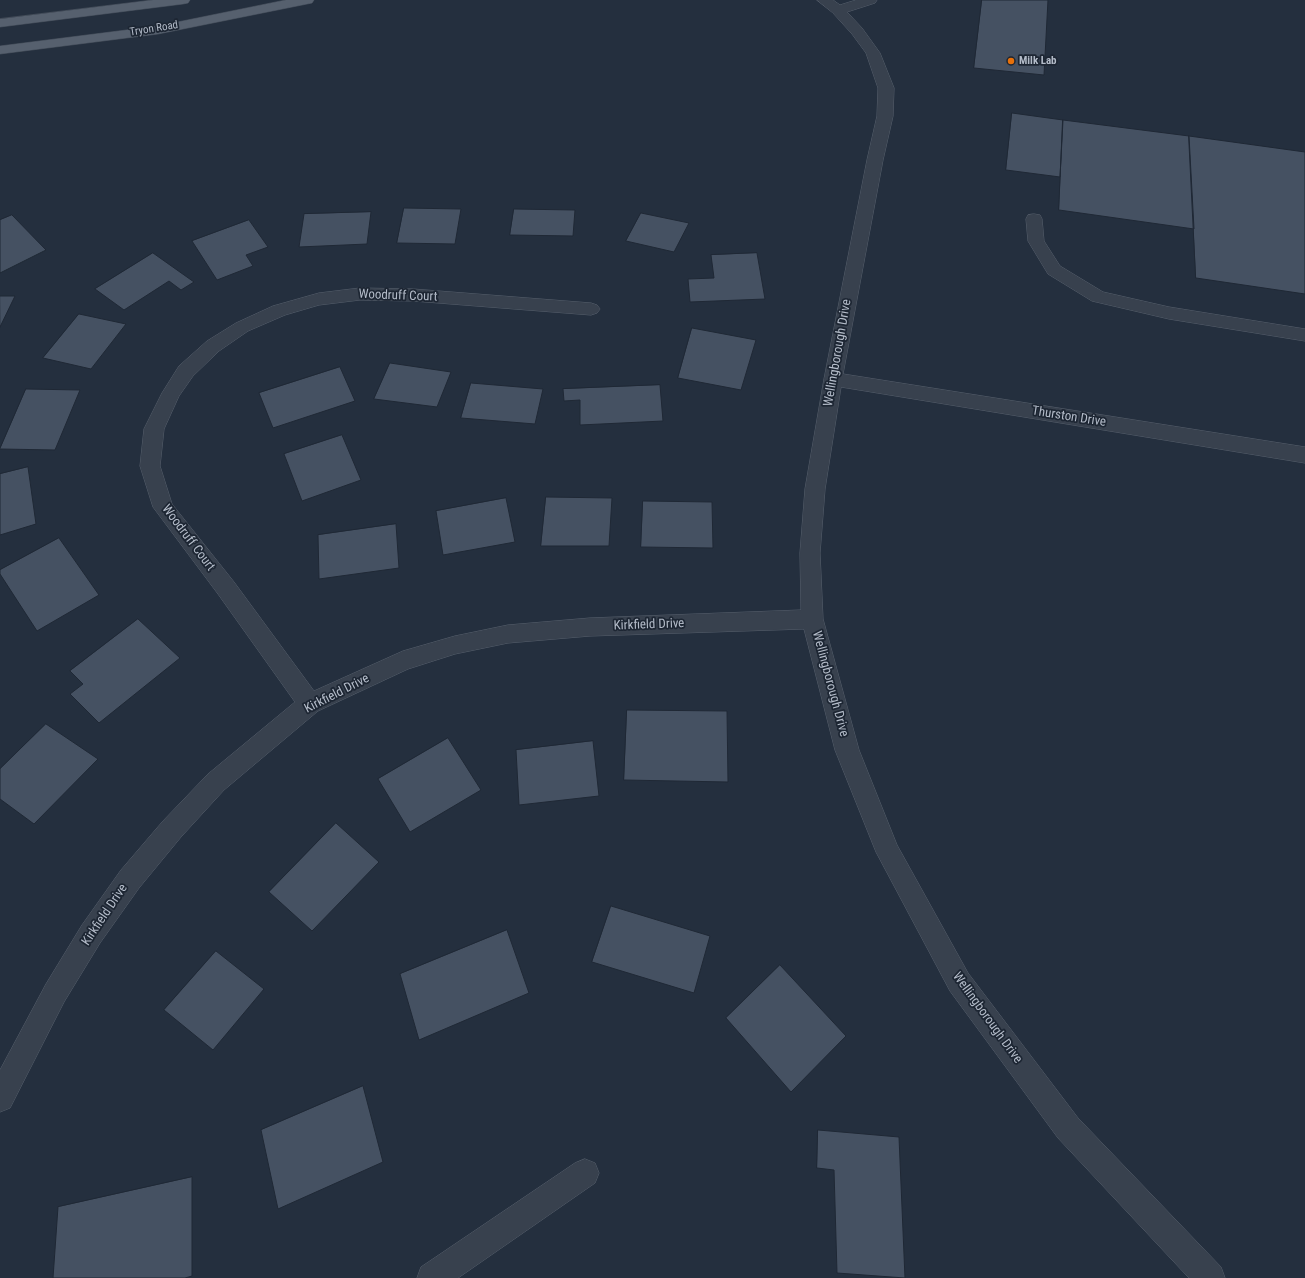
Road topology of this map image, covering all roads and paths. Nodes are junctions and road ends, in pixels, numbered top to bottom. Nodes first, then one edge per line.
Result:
1 (183, 0) edge
2 (307, 0) edge
3 (870, 0) edge
4 (831, 5) edge
5 (0, 23) edge
6 (0, 50) edge
7 (1034, 219) dead end
8 (591, 309) dead end
9 (1305, 335) edge
10 (833, 379) junction
11 (1305, 455) edge
12 (812, 619) junction
13 (310, 704) junction
14 (0, 1098) edge
15 (585, 1173) dead end
16 (432, 1278) edge
17 (1210, 1278) edge

1 - 5 main road, Tryon Road
2 - 6 main road, Tryon Road
3 - 4 street
4 - 10 street, Wellingborough Drive
7 - 9 street
8 - 13 street, Woodruff Court
10 - 11 street, Thurston Drive
10 - 12 street, Wellingborough Drive
12 - 13 street, Kirkfield Drive
12 - 17 street, Wellingborough Drive
13 - 14 street, Kirkfield Drive
15 - 16 street

